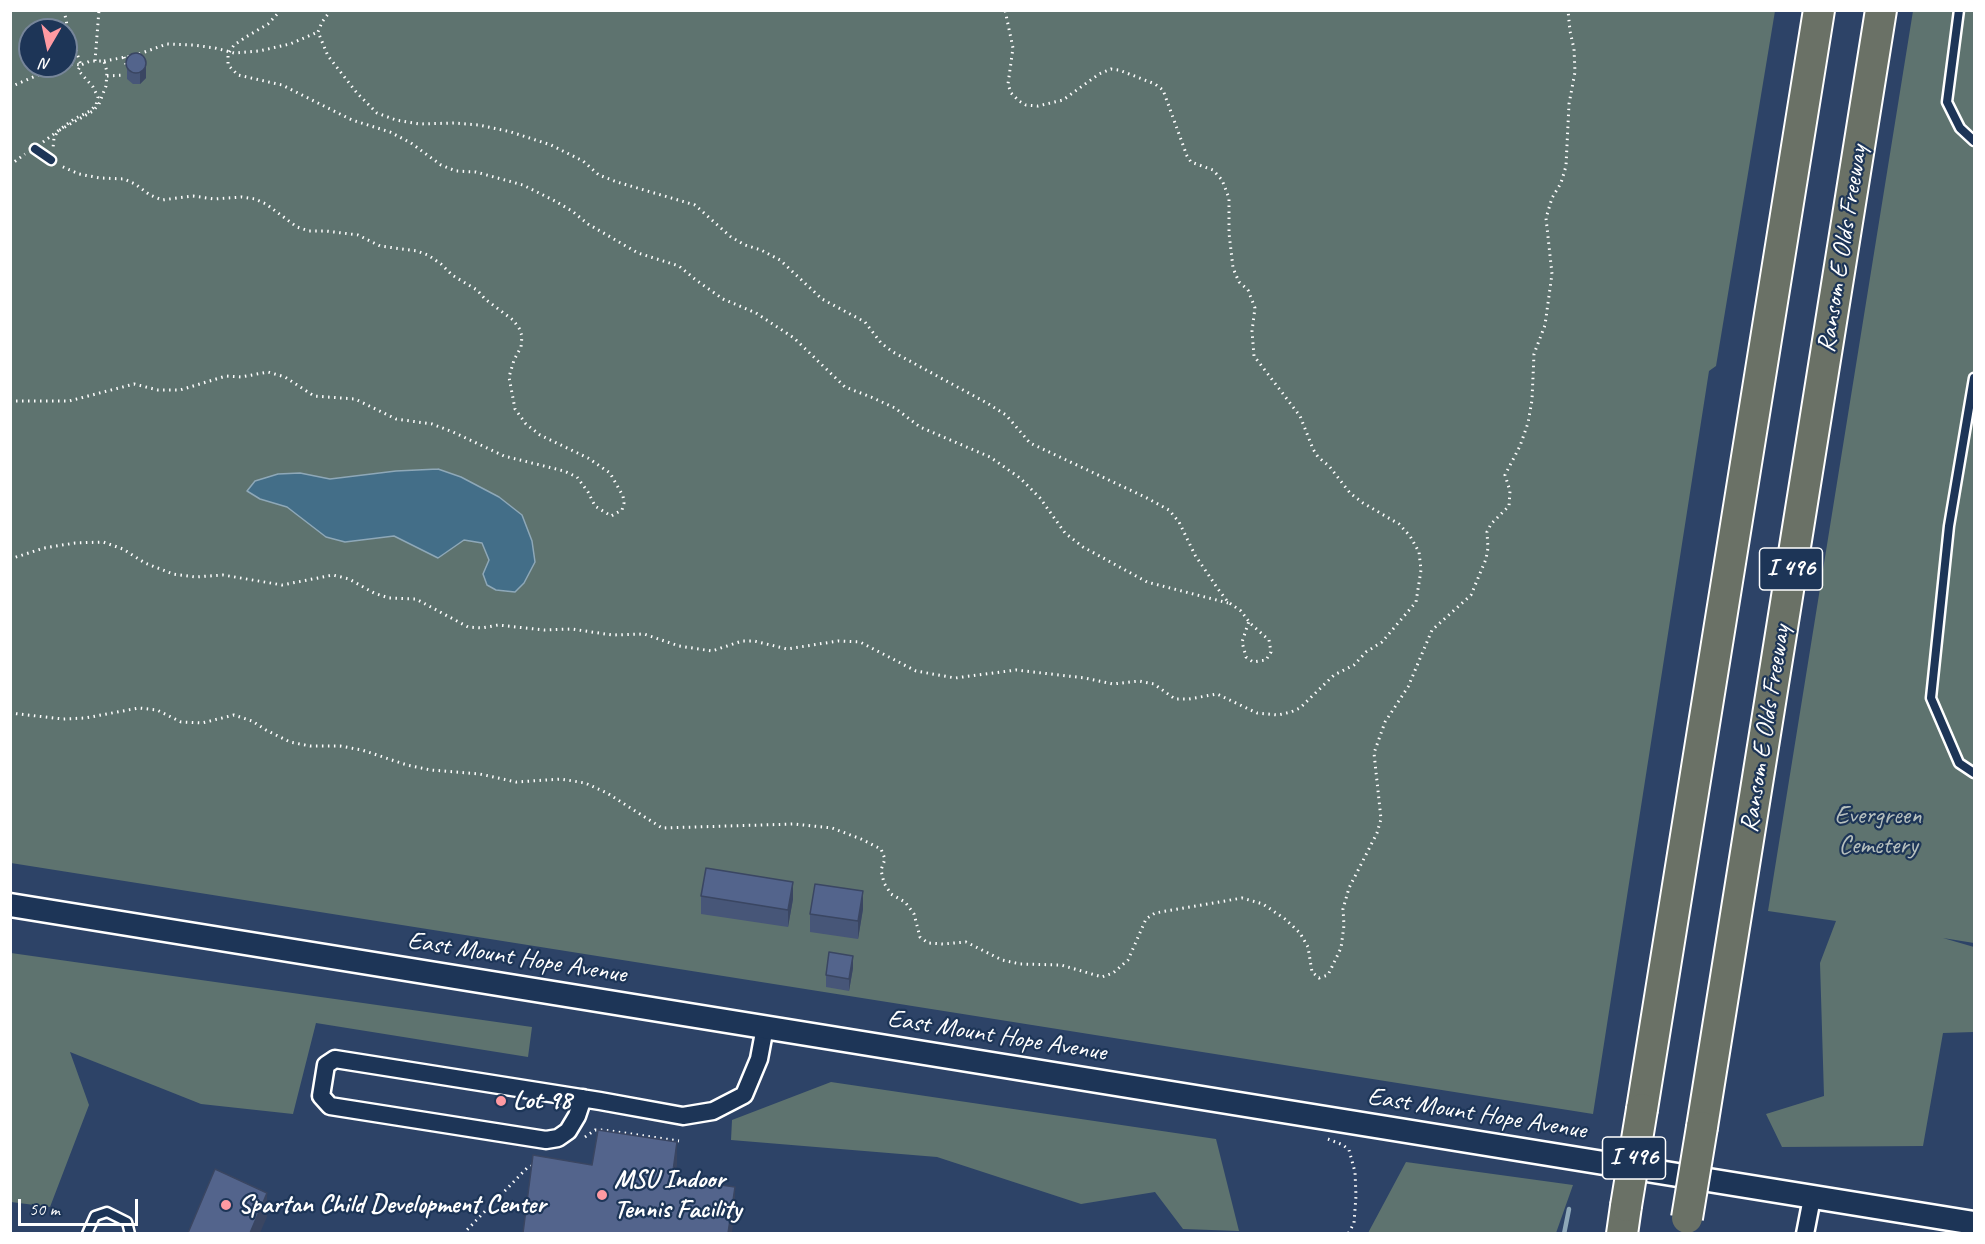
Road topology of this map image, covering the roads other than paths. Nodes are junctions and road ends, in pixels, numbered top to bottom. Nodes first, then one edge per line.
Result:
1 (1819, 10) edge
2 (1881, 10) edge
3 (1959, 10) edge
4 (1974, 141) edge
5 (35, 149) road end
6 (51, 160) road end
7 (1974, 378) edge
8 (1974, 773) edge
9 (10, 905) edge
10 (765, 1027) junction
11 (583, 1098) junction
12 (1812, 1198) junction
13 (1624, 1220) edge
14 (1974, 1223) edge
15 (1686, 1226) edge
16 (87, 1233) edge
17 (130, 1233) edge
18 (1805, 1233) edge

1 - 13 highway, I 496, bridge
2 - 15 highway, Ransom E Olds Freeway / I 496, bridge
3 - 4 lane
5 - 6 lane
7 - 8 lane
9 - 10 street, East Mount Hope Avenue
10 - 11 street
10 - 12 street, East Mount Hope Avenue
11 - 11 street
12 - 14 street, East Mount Hope Avenue
12 - 18 street
16 - 17 lane

